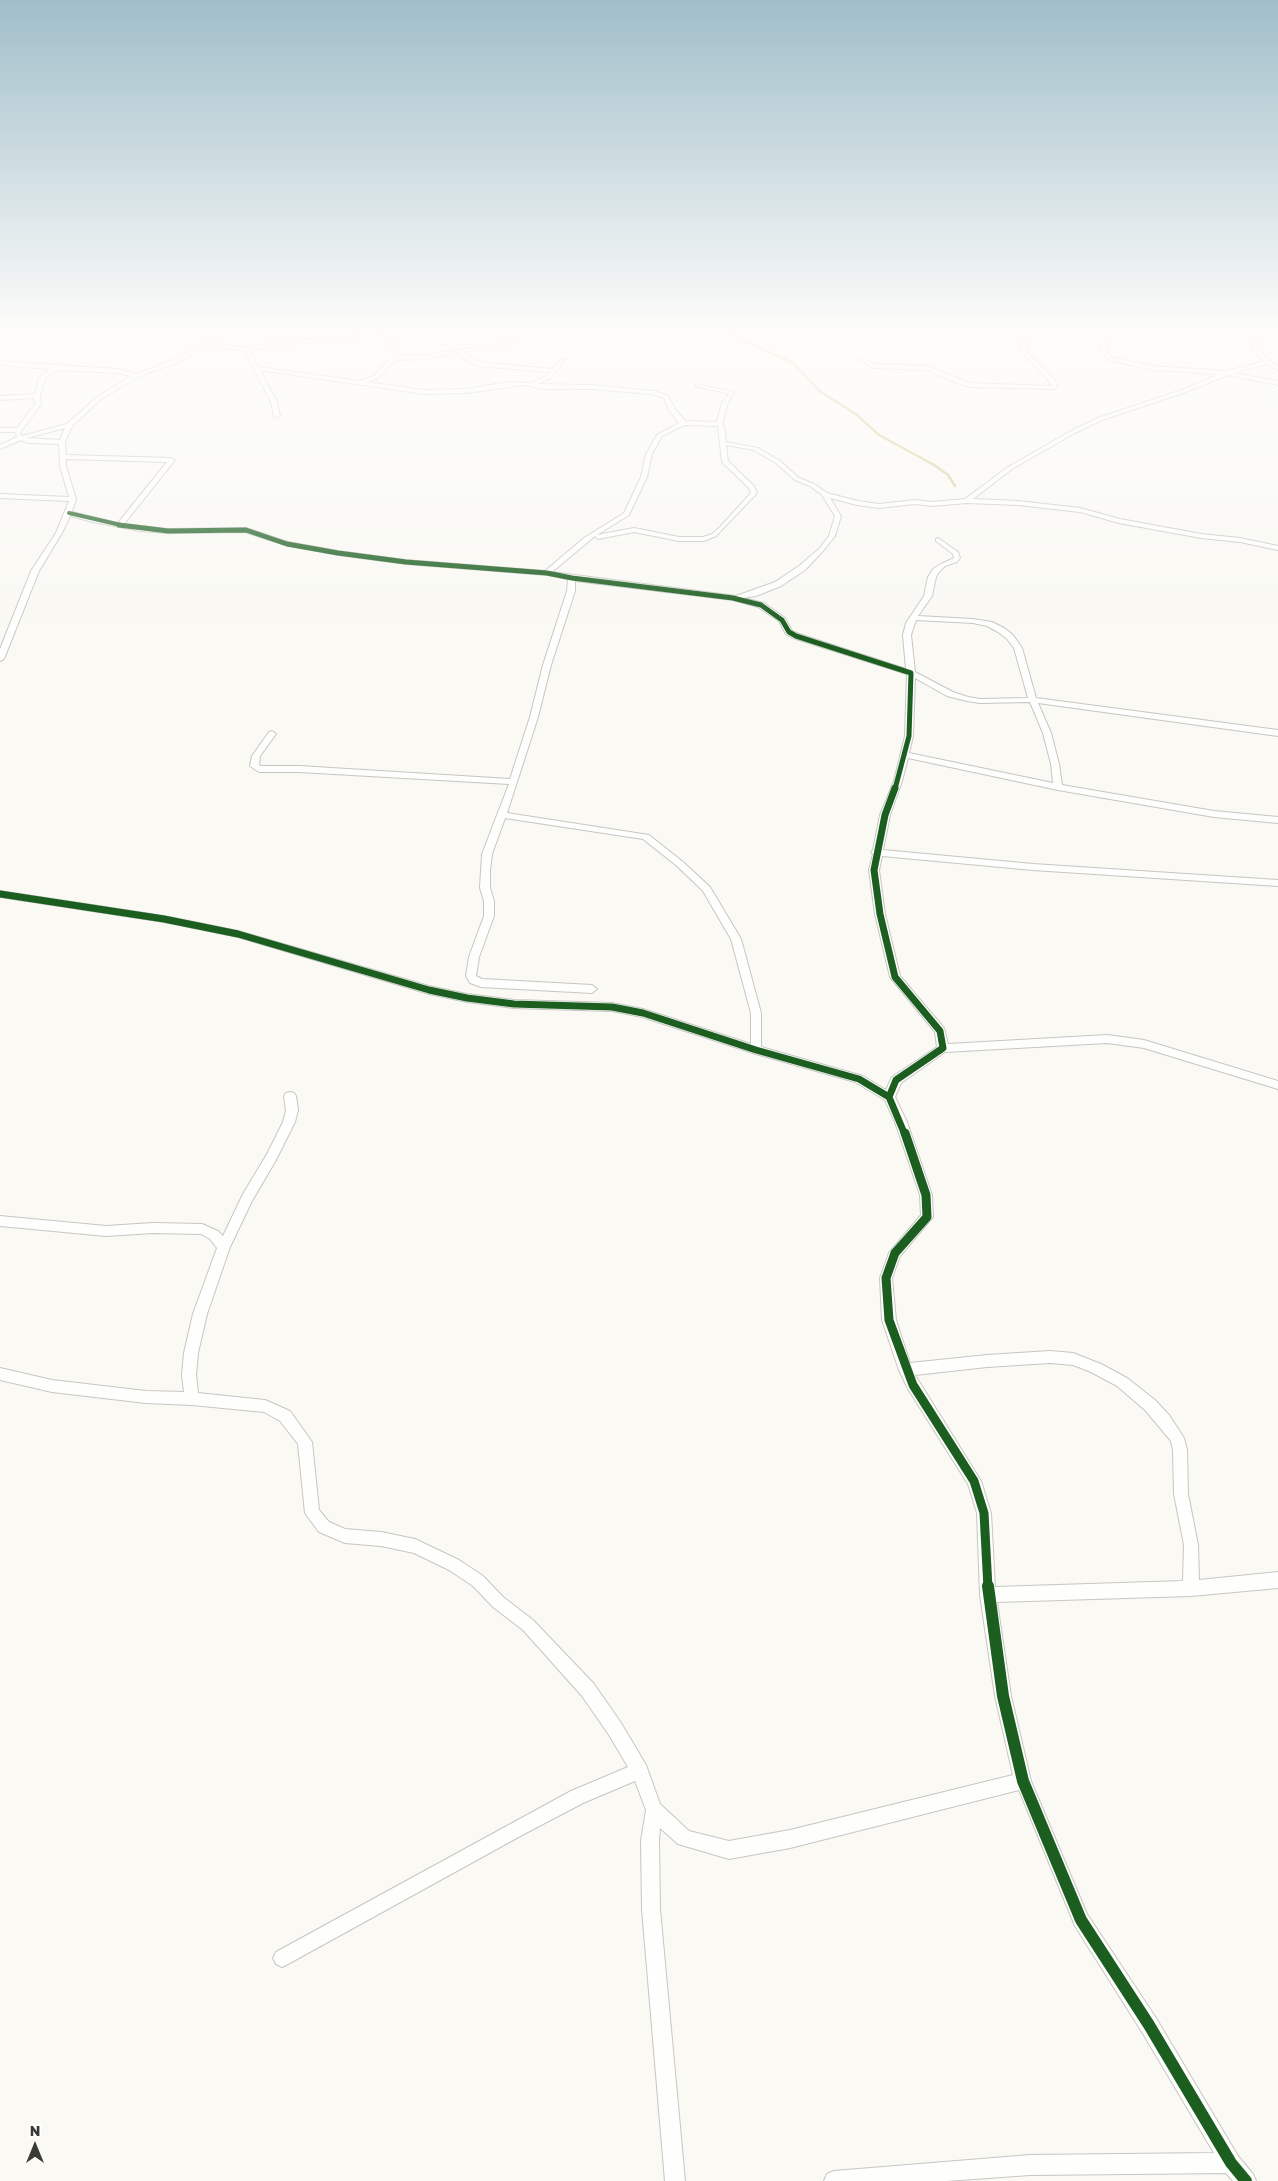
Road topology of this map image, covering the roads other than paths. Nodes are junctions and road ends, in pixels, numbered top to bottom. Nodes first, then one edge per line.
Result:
1 (20, 427) edge
2 (62, 427) edge
3 (68, 427) edge
4 (675, 427) edge
5 (720, 427) edge
6 (1083, 427) edge
7 (0, 430) edge
8 (18, 430) junction
9 (21, 438) junction
10 (62, 442) junction
11 (724, 443) junction
12 (0, 447) edge
13 (64, 457) junction
14 (824, 494) junction
15 (0, 496) edge
16 (73, 499) junction
17 (967, 501) junction
18 (69, 513) junction
19 (120, 525) junction
20 (586, 539) junction
21 (938, 540) dead end
22 (1278, 548) edge
23 (547, 573) junction
24 (572, 578) junction
25 (733, 598) junction
26 (912, 618) junction
27 (0, 659) edge
28 (911, 674) junction
29 (1033, 700) junction
30 (1278, 732) edge
31 (272, 734) dead end
32 (905, 755) junction
33 (514, 782) junction
34 (1058, 787) junction
35 (502, 814) junction
36 (1278, 820) edge
37 (876, 852) junction
38 (1278, 883) edge
39 (0, 894) edge
40 (592, 988) dead end
41 (943, 1048) junction
42 (756, 1050) junction
43 (1278, 1085) edge
44 (290, 1096) dead end
45 (889, 1097) junction
46 (0, 1221) edge
47 (224, 1247) junction
48 (906, 1370) junction
49 (0, 1374) edge
50 (192, 1399) junction
51 (1278, 1580) edge
52 (1191, 1588) junction
53 (988, 1595) junction
54 (640, 1771) junction
55 (1023, 1781) junction
56 (654, 1810) junction
57 (282, 1958) dead end
58 (1231, 2163) junction
59 (675, 2181) edge
60 (834, 2181) edge
61 (1246, 2181) edge

1 - 8 street
2 - 9 street
3 - 10 street
4 - 20 street
5 - 11 street
6 - 17 street
7 - 8 street
8 - 9 street
9 - 10 street
9 - 12 street
10 - 13 street
11 - 14 street
11 - 20 street
13 - 16 street
13 - 19 street
14 - 17 street
14 - 25 street
15 - 16 street
16 - 18 street
17 - 22 street
18 - 19 street
18 - 27 street
19 - 23 street
20 - 23 street
21 - 26 street
23 - 24 street
24 - 25 street
24 - 33 street
25 - 28 street
26 - 28 street
26 - 29 street
28 - 29 street
28 - 32 street
29 - 30 street
29 - 34 street
31 - 33 street
32 - 34 street
32 - 37 street
33 - 35 street
34 - 36 street
35 - 40 street
35 - 42 street
37 - 38 street
37 - 41 street
39 - 42 street
41 - 43 street
41 - 45 street
42 - 45 street
44 - 47 street
45 - 48 street
46 - 47 street
47 - 50 street
48 - 52 street
48 - 53 street
49 - 50 street
50 - 54 street
51 - 52 street
52 - 53 street
53 - 55 street
54 - 56 street
54 - 57 street
55 - 56 street
55 - 58 street
56 - 59 street
58 - 60 street
58 - 61 street

